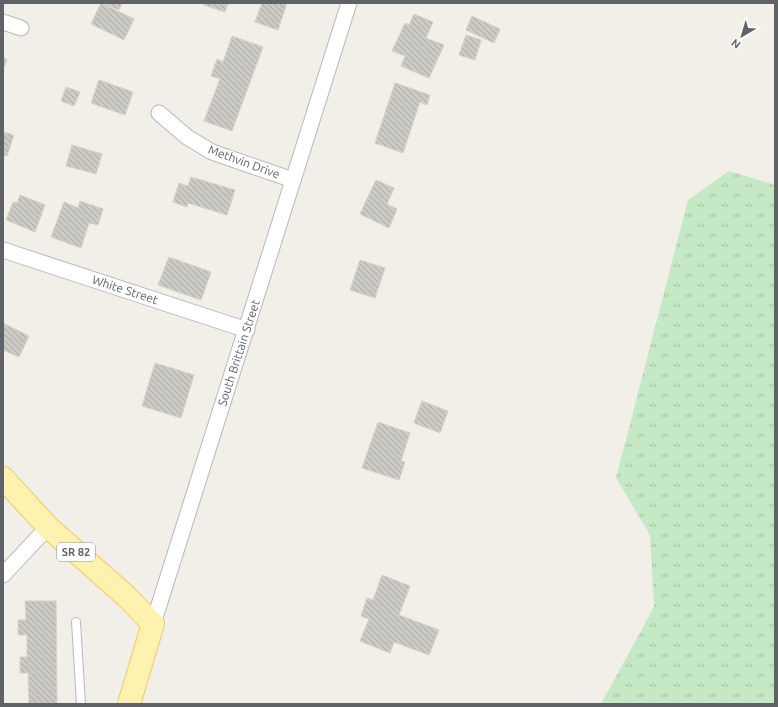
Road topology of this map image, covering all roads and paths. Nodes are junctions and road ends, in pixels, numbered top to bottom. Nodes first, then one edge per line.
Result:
1 (349, 3) edge
2 (3, 22) edge
3 (21, 28) dead end
4 (159, 113) dead end
5 (293, 180) junction
6 (3, 250) edge
7 (247, 330) junction
8 (3, 478) edge
9 (48, 527) junction
10 (3, 575) edge
11 (76, 622) dead end
12 (152, 624) junction
13 (81, 704) edge
14 (129, 704) edge

1 - 5 street, South Brittain Street
2 - 3 street
4 - 5 street, Methvin Drive
5 - 7 street, South Brittain Street
6 - 7 street, White Street
7 - 12 street, South Brittain Street
8 - 9 main road, SR 82
9 - 10 street
9 - 12 main road, SR 82
11 - 13 lane
12 - 14 main road, South Brittain Street

